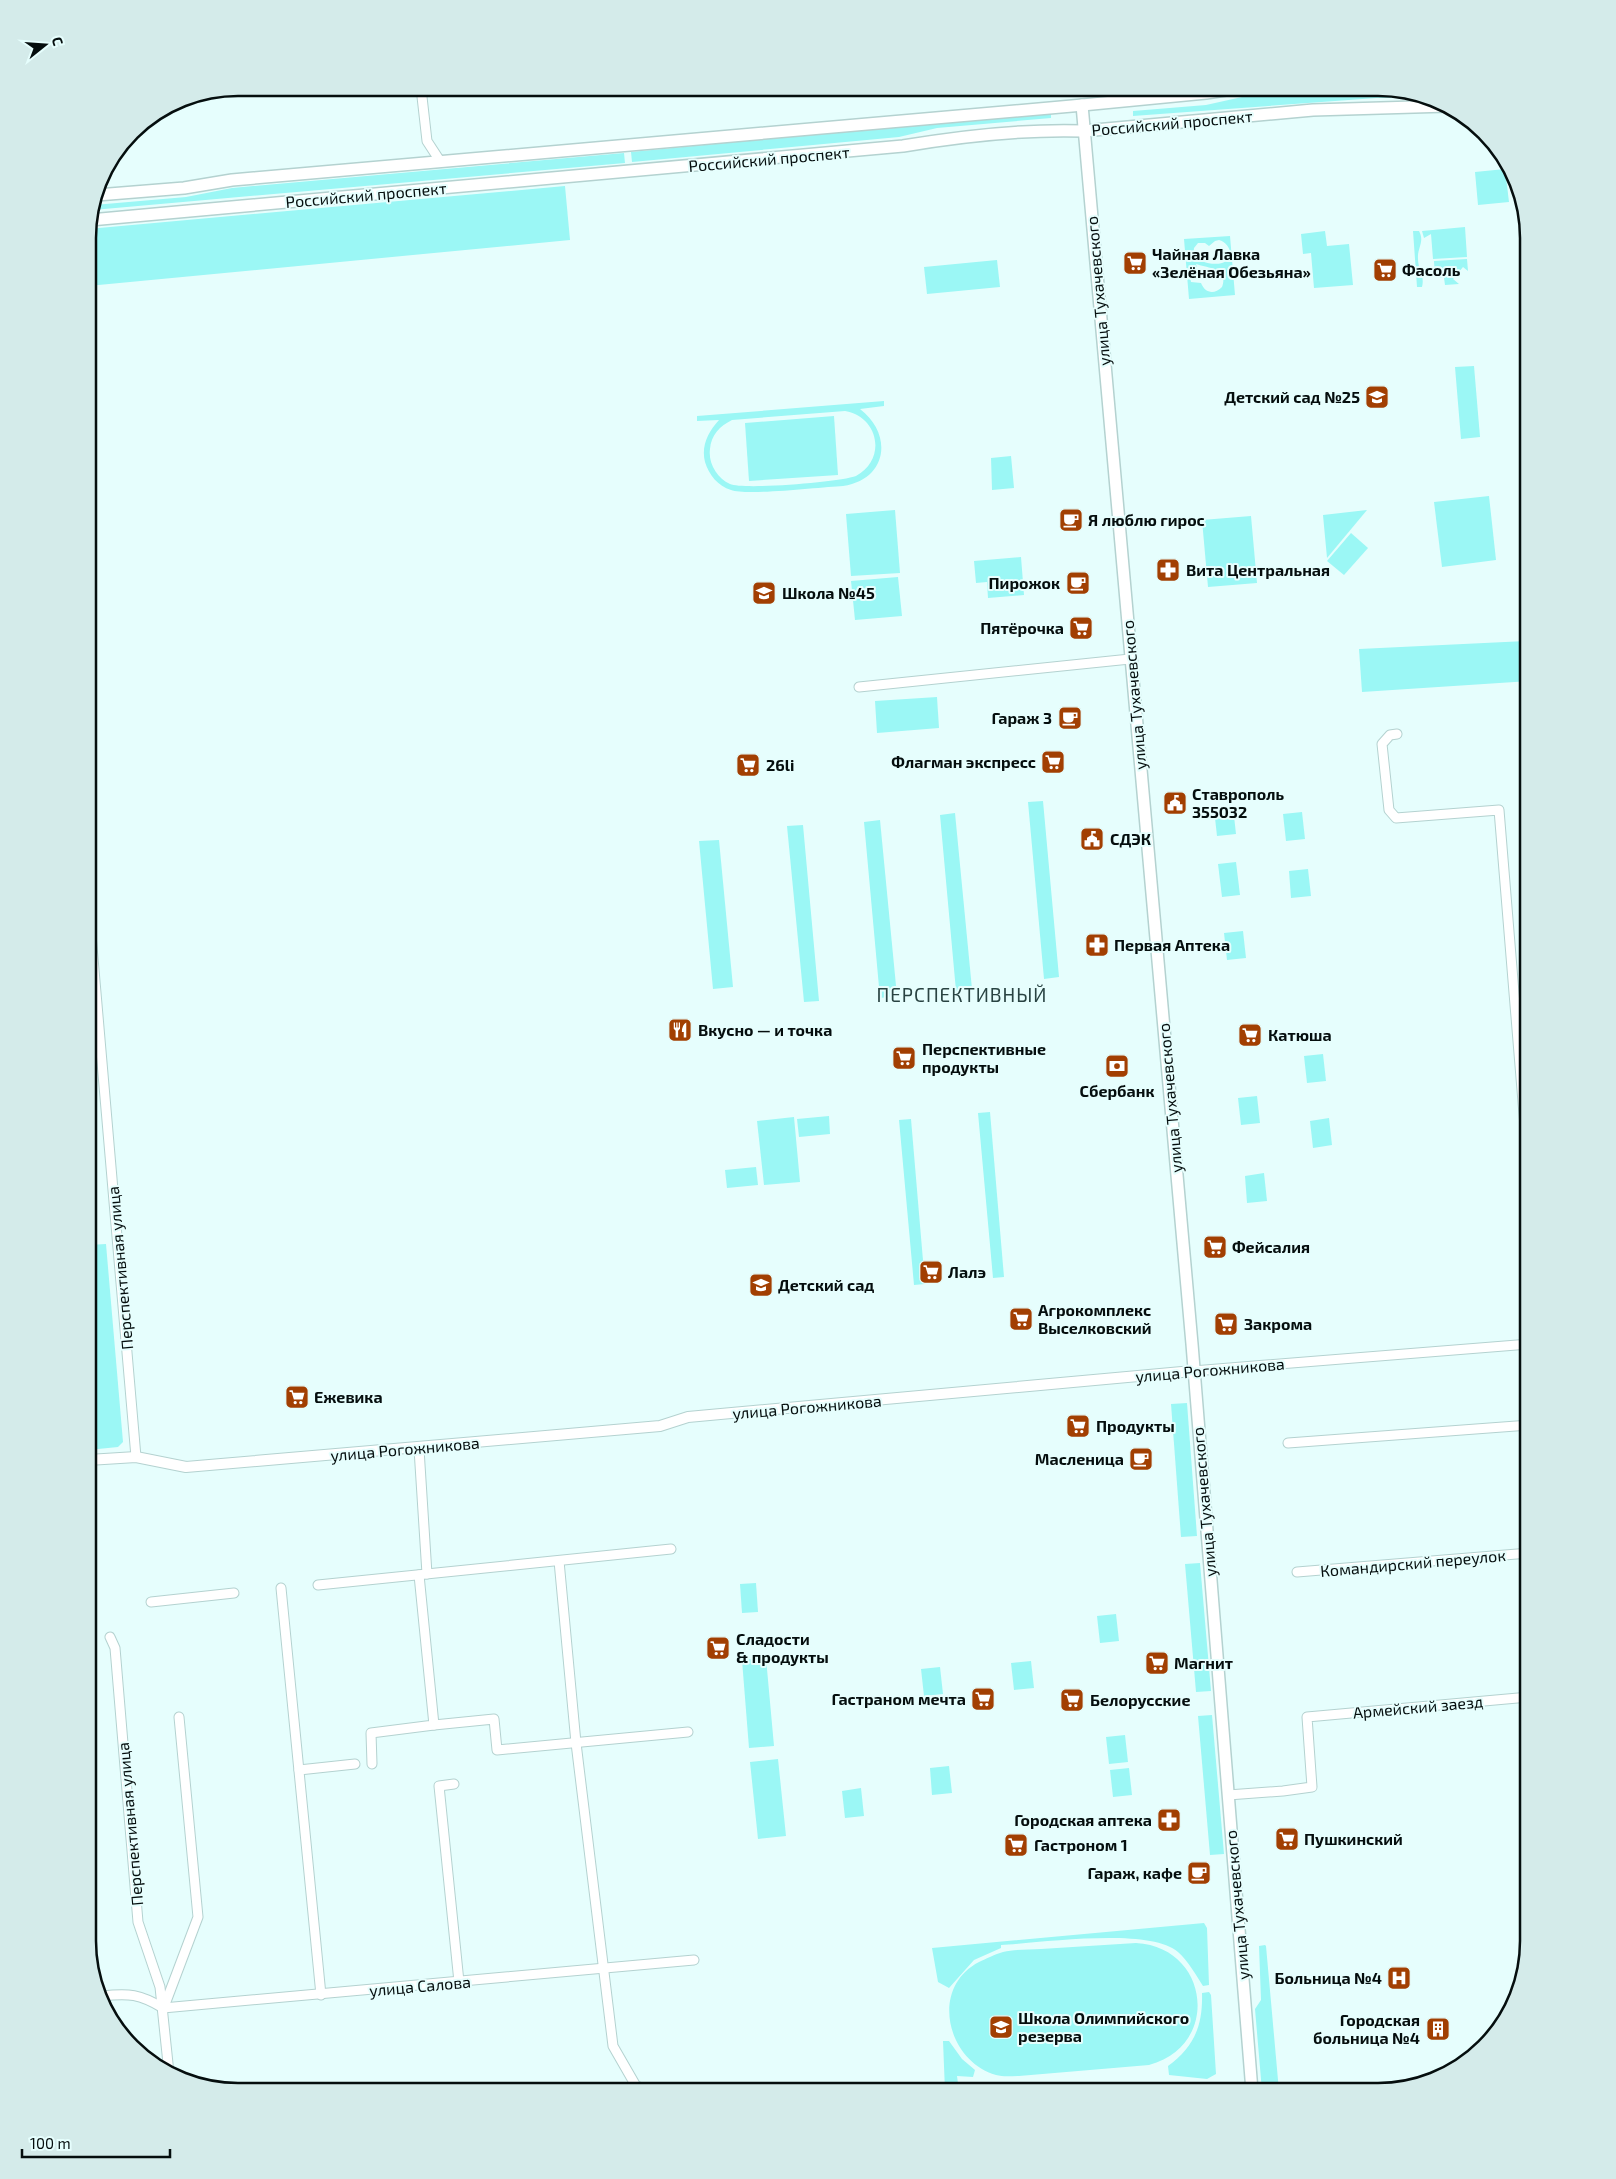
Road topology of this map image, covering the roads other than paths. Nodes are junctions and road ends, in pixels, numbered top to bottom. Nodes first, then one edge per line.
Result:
1 (422, 97) edge
2 (1165, 97) edge
3 (1082, 105) junction
4 (1429, 107) edge
5 (1084, 131) junction
6 (440, 161) junction
7 (104, 194) edge
8 (98, 219) edge
9 (1130, 659) junction
10 (859, 687) dead end
11 (1397, 734) dead end
12 (97, 999) edge
13 (1520, 1066) edge
14 (1520, 1345) edge
15 (1193, 1371) junction
16 (1520, 1426) edge
17 (1288, 1443) dead end
18 (419, 1448) junction
19 (136, 1457) junction
20 (96, 1459) edge
21 (671, 1549) dead end
22 (1520, 1554) edge
23 (559, 1561) junction
24 (1297, 1572) dead end
25 (423, 1574) junction
26 (318, 1585) dead end
27 (281, 1588) dead end
28 (234, 1594) dead end
29 (151, 1602) dead end
30 (110, 1637) dead end
31 (1520, 1698) edge
32 (179, 1717) dead end
33 (434, 1725) junction
34 (688, 1732) dead end
35 (576, 1742) junction
36 (355, 1764) dead end
37 (372, 1764) dead end
38 (299, 1770) junction
39 (454, 1784) dead end
40 (1228, 1794) junction
41 (694, 1960) dead end
42 (603, 1969) junction
43 (459, 1982) junction
44 (107, 1995) edge
45 (321, 1995) junction
46 (164, 2008) junction
47 (168, 2064) edge
48 (634, 2082) edge
49 (1251, 2083) edge

1 - 6 street
2 - 3 main road, Российский проспект
3 - 5 main road, улица Тухачевского
3 - 6 main road, Российский проспект
4 - 5 main road, Российский проспект
5 - 8 main road, Российский проспект
5 - 9 main road, улица Тухачевского
6 - 7 main road, Российский проспект
9 - 10 street
9 - 15 main road, улица Тухачевского
11 - 13 street
12 - 19 street, Перспективная улица
14 - 15 street, улица Рогожникова
15 - 18 street, улица Рогожникова
15 - 40 main road, улица Тухачевского
16 - 17 street
18 - 19 street, улица Рогожникова
18 - 25 street
19 - 20 street, улица Рогожникова
21 - 23 street
22 - 24 street, Командирский переулок
23 - 25 street
23 - 35 street
25 - 26 street
25 - 33 street
27 - 38 street
28 - 29 street
30 - 46 street, Перспективная улица
31 - 40 street, Армейский заезд
32 - 46 street, Перспективная улица
33 - 35 street
33 - 37 street
34 - 35 street
35 - 42 street
36 - 38 street
38 - 45 street
39 - 43 street
40 - 49 main road, улица Тухачевского
41 - 42 street, улица Салова
42 - 43 street, улица Салова
42 - 48 street
43 - 45 street, улица Салова
44 - 46 street
45 - 46 street, улица Салова
46 - 47 street, Перспективная улица

